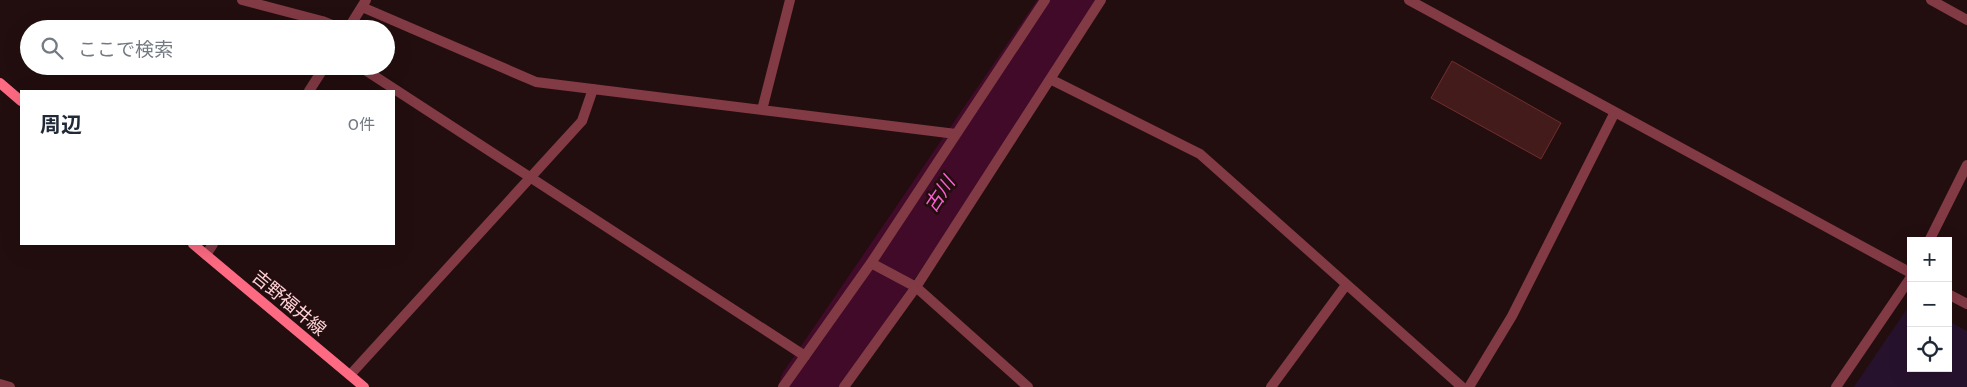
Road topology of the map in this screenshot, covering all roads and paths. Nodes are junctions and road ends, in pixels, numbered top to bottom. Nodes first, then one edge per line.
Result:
1 (242, 0) edge
2 (790, 0) edge
3 (1045, 0) edge
4 (1100, 0) edge
5 (1409, 0) edge
6 (1931, 0) edge
7 (364, 3) edge
8 (318, 20) edge
9 (354, 20) edge
10 (1967, 20) edge
11 (319, 75) edge
12 (373, 75) edge
13 (1050, 79) junction
14 (0, 83) edge
15 (593, 89) junction
16 (310, 90) edge
17 (20, 100) edge
18 (762, 110) junction
19 (1615, 112) junction
20 (956, 134) junction
21 (1967, 165) edge
22 (531, 177) junction
23 (1931, 237) edge
24 (194, 245) edge
25 (212, 245) edge
26 (206, 255) junction
27 (871, 263) junction
28 (1907, 273) edge
29 (1907, 281) edge
30 (1346, 285) junction
31 (916, 287) junction
32 (1952, 296) edge
33 (1967, 304) edge
34 (806, 356) junction
35 (350, 376) junction
36 (0, 384) edge
37 (10, 387) edge
38 (364, 387) edge
39 (783, 387) edge
40 (844, 387) edge
41 (1028, 387) edge
42 (1270, 387) edge
43 (1462, 387) edge
44 (1469, 387) edge
45 (1836, 387) edge

1 - 8 street
2 - 18 street
3 - 20 street
4 - 13 street
5 - 19 street
6 - 10 street
7 - 9 street
7 - 15 street
11 - 16 street
12 - 22 street
13 - 30 street
13 - 31 street
14 - 17 main road
15 - 18 street
15 - 22 street
18 - 20 street
19 - 28 street
19 - 44 street
20 - 27 street
21 - 23 street
22 - 34 street
22 - 35 street
24 - 26 main road, 吉野福井線
25 - 26 street
26 - 35 main road, 吉野福井線
27 - 31 street
27 - 34 street
29 - 45 street
30 - 42 street
30 - 43 street
31 - 40 street
31 - 41 street
32 - 33 street
34 - 39 street
35 - 38 main road, 吉野福井線
36 - 37 street

